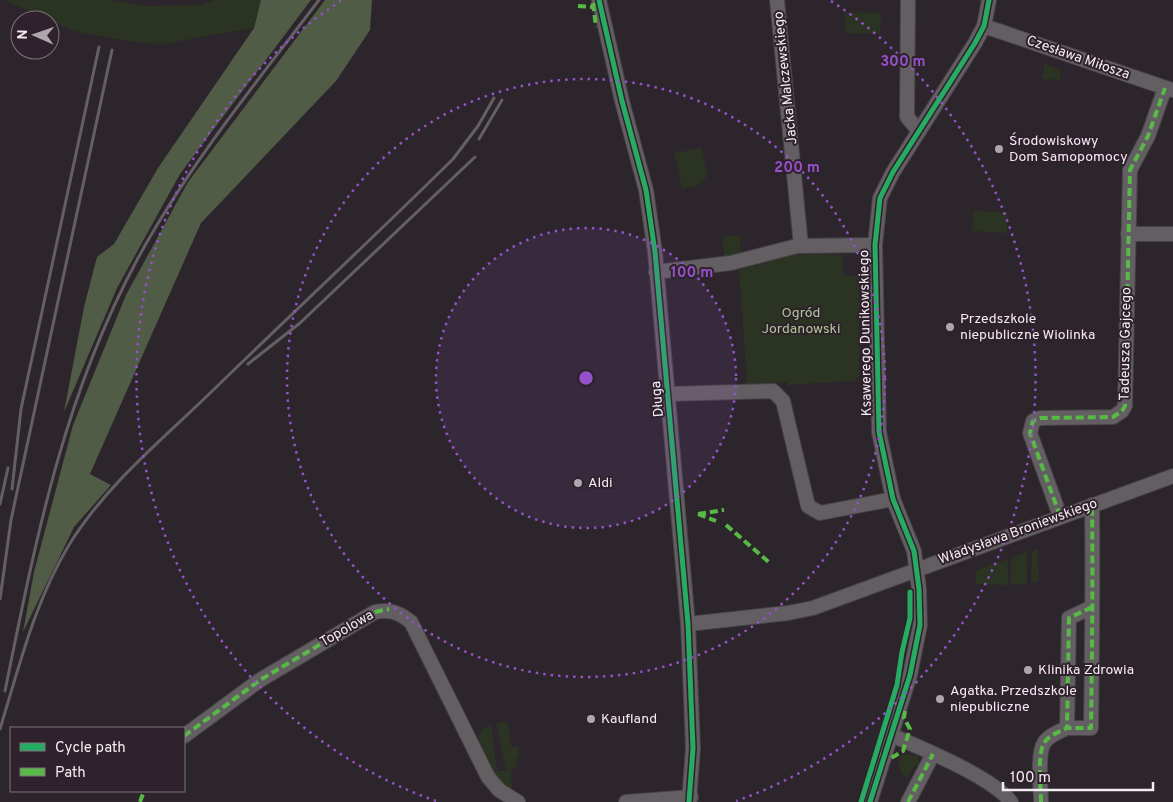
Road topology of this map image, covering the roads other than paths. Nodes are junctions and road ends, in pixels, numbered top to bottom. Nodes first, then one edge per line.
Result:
1 (599, 0) edge
2 (777, 0) edge
3 (908, 0) edge
4 (989, 0) edge
5 (984, 26) junction
6 (1169, 89) edge
7 (919, 131) junction
8 (1128, 234) junction
9 (1173, 234) edge
10 (875, 245) junction
11 (801, 246) junction
12 (656, 272) junction
13 (669, 394) junction
14 (1173, 476) edge
15 (893, 499) junction
16 (1092, 505) junction
17 (1060, 516) junction
18 (917, 569) junction
19 (1092, 607) junction
20 (688, 624) junction
21 (1067, 728) junction
22 (185, 735) edge
23 (891, 736) junction
24 (933, 754) junction
25 (690, 799) edge
26 (518, 802) edge
27 (626, 802) edge
28 (870, 802) edge
29 (908, 802) edge
30 (1011, 802) edge
31 (1041, 802) edge

1 - 12 street, Długa
2 - 11 street, Jacka Malczewskiego
3 - 7 street
4 - 5 street, Ksawerego Dunikowskiego
5 - 6 street, Czesława Miłosza
5 - 7 street, Ksawerego Dunikowskiego
6 - 8 street, Tadeusza Gajcego
7 - 10 street, Ksawerego Dunikowskiego
8 - 9 street
8 - 17 street, Tadeusza Gajcego
10 - 11 street
10 - 15 street, Ksawerego Dunikowskiego
11 - 12 street
12 - 13 street, Długa
13 - 15 street
13 - 20 street, Długa
14 - 16 street, Władysława Broniewskiego
15 - 18 street, Ksawerego Dunikowskiego
16 - 17 street, Władysława Broniewskiego
16 - 19 street
17 - 18 street, Władysława Broniewskiego
18 - 20 street, Władysława Broniewskiego
18 - 23 street, Ksawerego Dunikowskiego
19 - 21 street
19 - 21 street
20 - 25 street, Długa
21 - 31 street
22 - 26 street, Topolowa
23 - 24 street
23 - 28 street, Ksawerego Dunikowskiego
24 - 29 street
24 - 30 street
25 - 27 street

